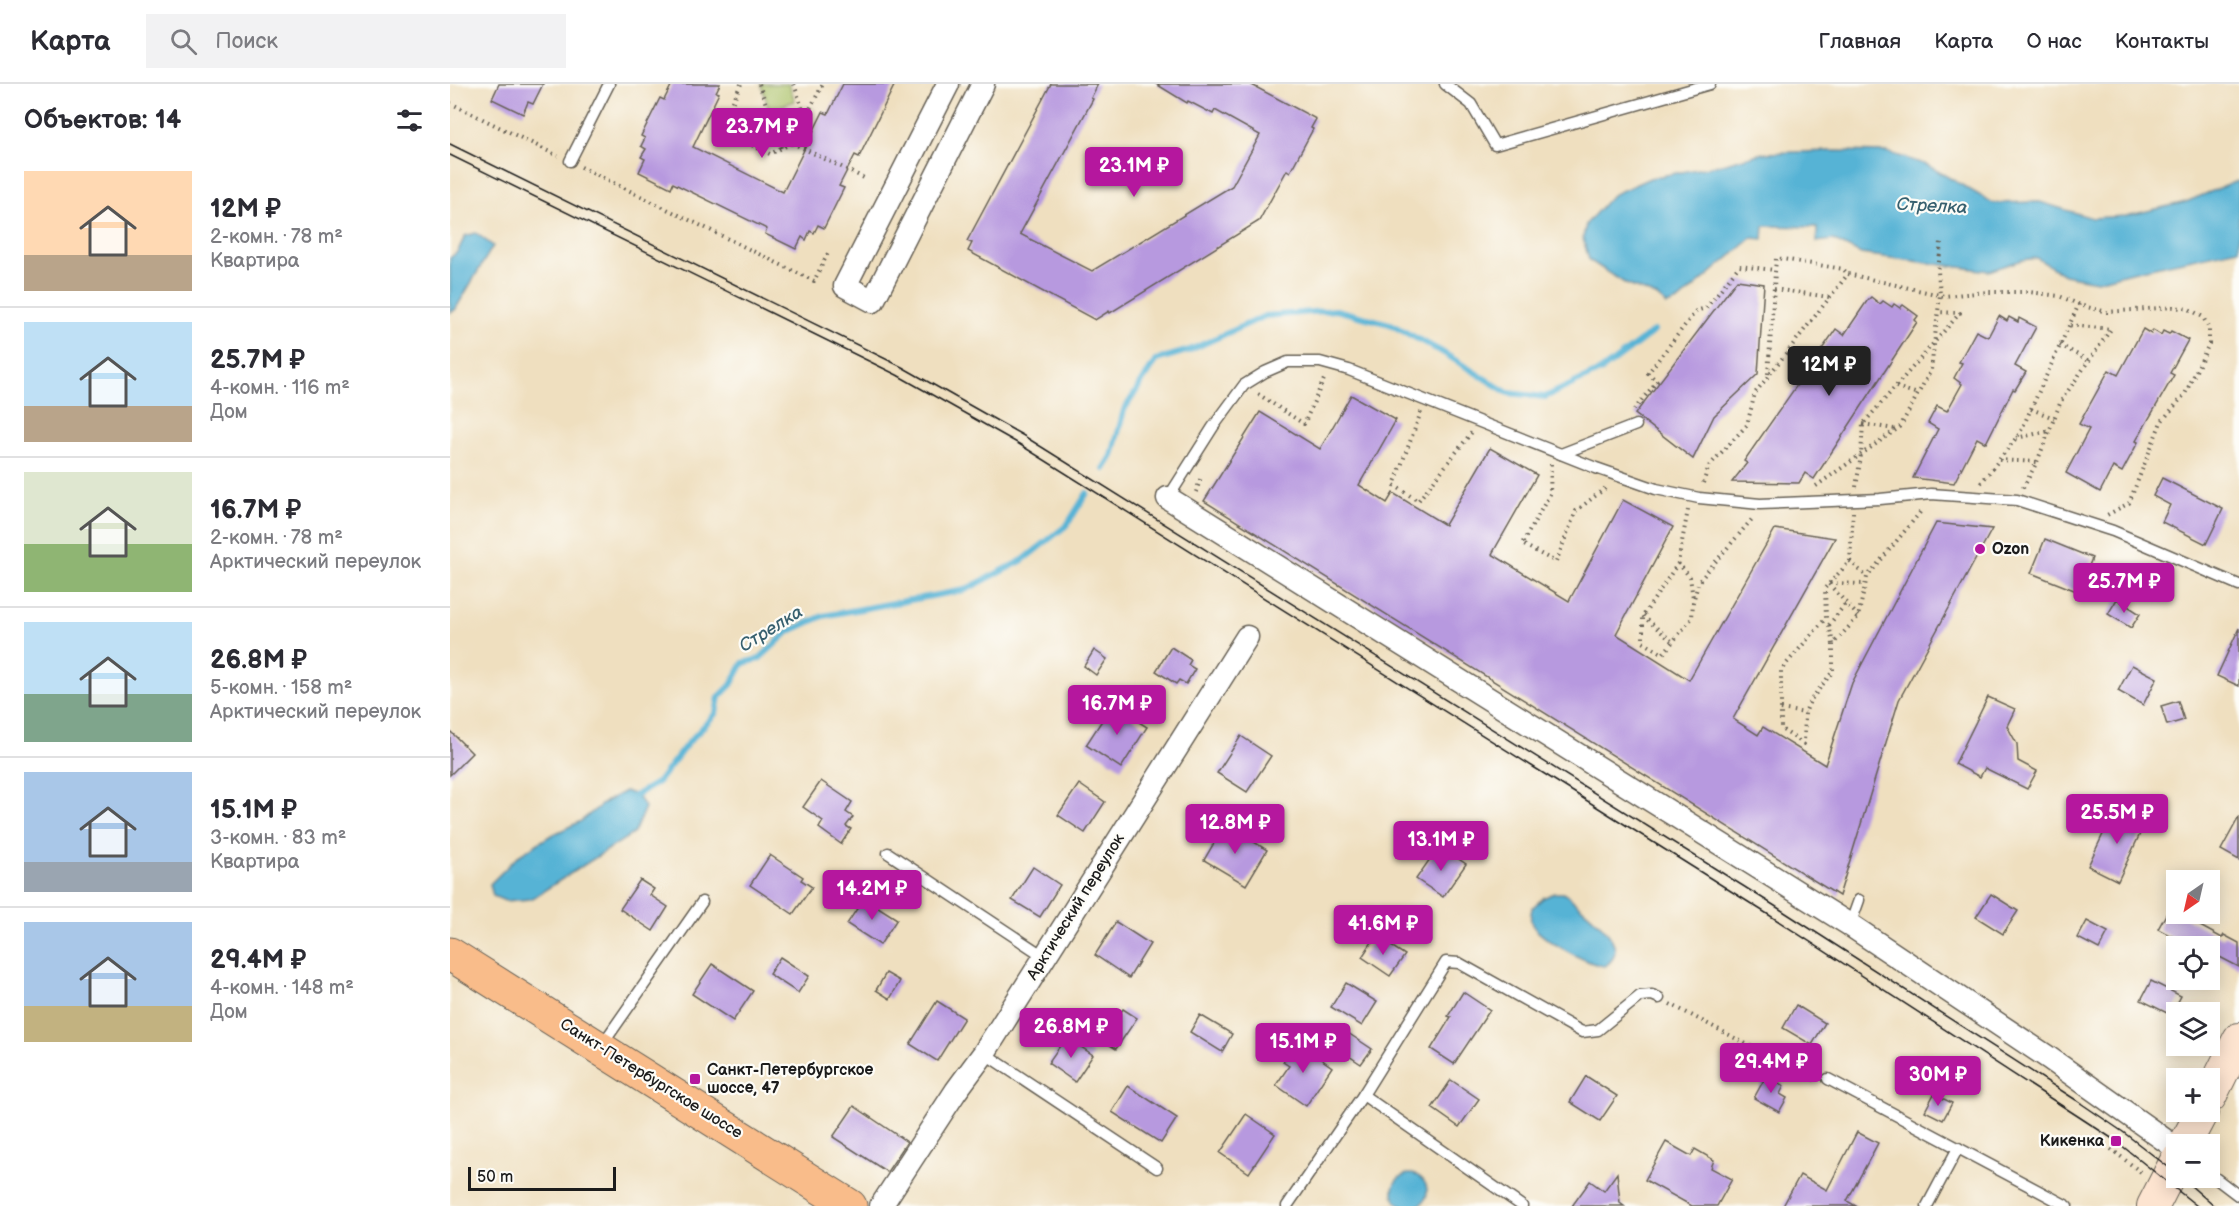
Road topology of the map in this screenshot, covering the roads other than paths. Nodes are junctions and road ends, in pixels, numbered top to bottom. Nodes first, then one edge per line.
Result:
1 (609, 84) edge
2 (948, 84) edge
3 (983, 84) edge
4 (1445, 84) edge
5 (1710, 84) edge
6 (570, 161) road end
7 (1636, 425) road end
8 (1561, 459) junction
9 (1168, 498) joint
10 (2239, 585) edge
11 (1246, 636) dead end
12 (888, 853) dead end
13 (1859, 900) dead end
14 (702, 902) dead end
15 (1850, 925) junction
16 (450, 954) edge
17 (1045, 957) junction
18 (450, 981) edge
19 (1659, 998) road end
20 (2239, 1039) edge
21 (600, 1048) junction
22 (984, 1053) junction
23 (2220, 1077) edge
24 (1828, 1079) road end
25 (1363, 1095) junction
26 (2166, 1141) edge
27 (1958, 1148) junction
28 (1157, 1168) dead end
29 (2166, 1181) edge
30 (2220, 1182) edge
31 (2239, 1196) edge
32 (812, 1206) edge
33 (850, 1206) edge
34 (881, 1206) edge
35 (1287, 1206) edge
36 (1522, 1206) edge
37 (1927, 1206) edge
38 (2067, 1206) edge
39 (2153, 1206) edge

1 - 6 lane
2 - 3 street
4 - 5 lane
7 - 8 lane
8 - 9 lane
8 - 10 lane
9 - 15 street
11 - 17 street, Арктический переулок
12 - 17 lane
13 - 15 lane
14 - 21 lane
15 - 26 street
16 - 21 main road, Санкт-Петербургское шоссе
17 - 22 street, Арктический переулок
18 - 32 main road, Санкт-Петербургское шоссе
19 - 25 lane
20 - 23 main road
21 - 33 main road, Санкт-Петербургское шоссе
22 - 28 lane
22 - 34 street, Арктический переулок
24 - 27 lane
25 - 35 lane
25 - 36 lane
27 - 37 lane
27 - 38 lane
29 - 39 main road
30 - 31 lane

